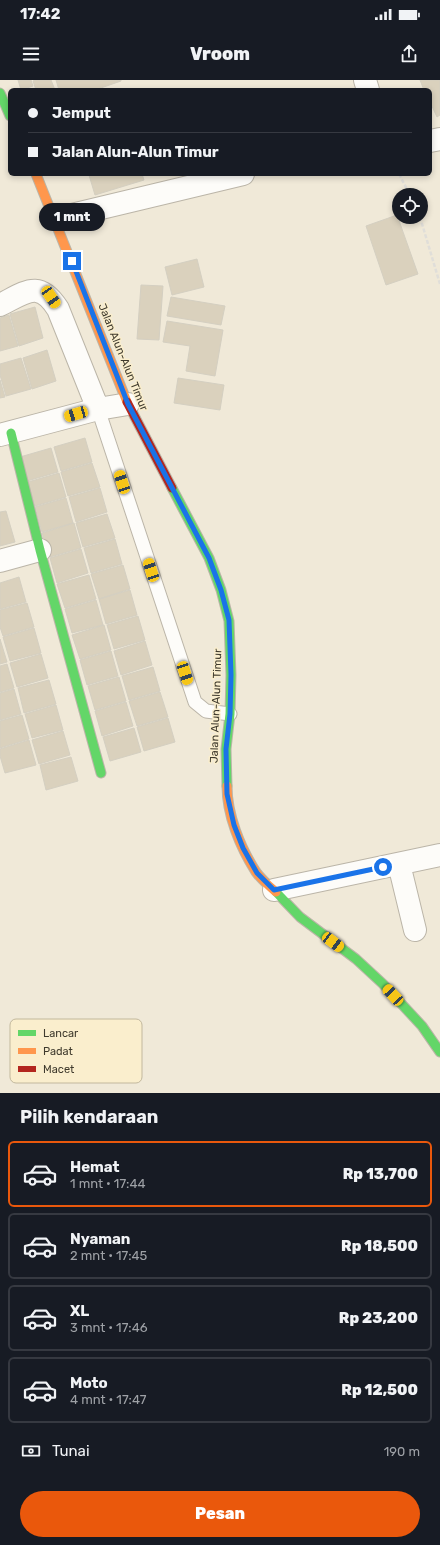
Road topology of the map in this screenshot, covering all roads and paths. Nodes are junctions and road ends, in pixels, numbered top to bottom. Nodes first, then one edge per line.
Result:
1 (0, 93) edge
2 (8, 111) edge
3 (37, 176) edge
4 (234, 176) edge
5 (400, 176) edge
6 (406, 188) edge
7 (55, 218) junction
8 (422, 224) edge
9 (440, 284) edge
10 (0, 305) edge
11 (128, 404) junction
12 (98, 409) junction
13 (6, 434) edge
14 (40, 550) junction
15 (0, 561) edge
16 (230, 714) junction
17 (101, 773) dead end
18 (440, 855) edge
19 (399, 864) junction
20 (274, 890) junction
21 (415, 930) dead end
22 (440, 1052) edge

1 - 2 street
3 - 7 street, Jalan Alun-Alun Timur
4 - 7 street
5 - 6 path
7 - 11 street, Jalan Alun-Alun Timur
8 - 9 path
10 - 12 street
11 - 12 street
11 - 16 street, Jalan Alun-Alun Timur
12 - 13 street
12 - 16 lane
13 - 14 street
14 - 15 street
14 - 17 street
16 - 20 street, Jalan Alun-Alun Timur
18 - 19 street
19 - 20 street
19 - 21 street
20 - 22 street, Jalan Alun-Alun Timur

